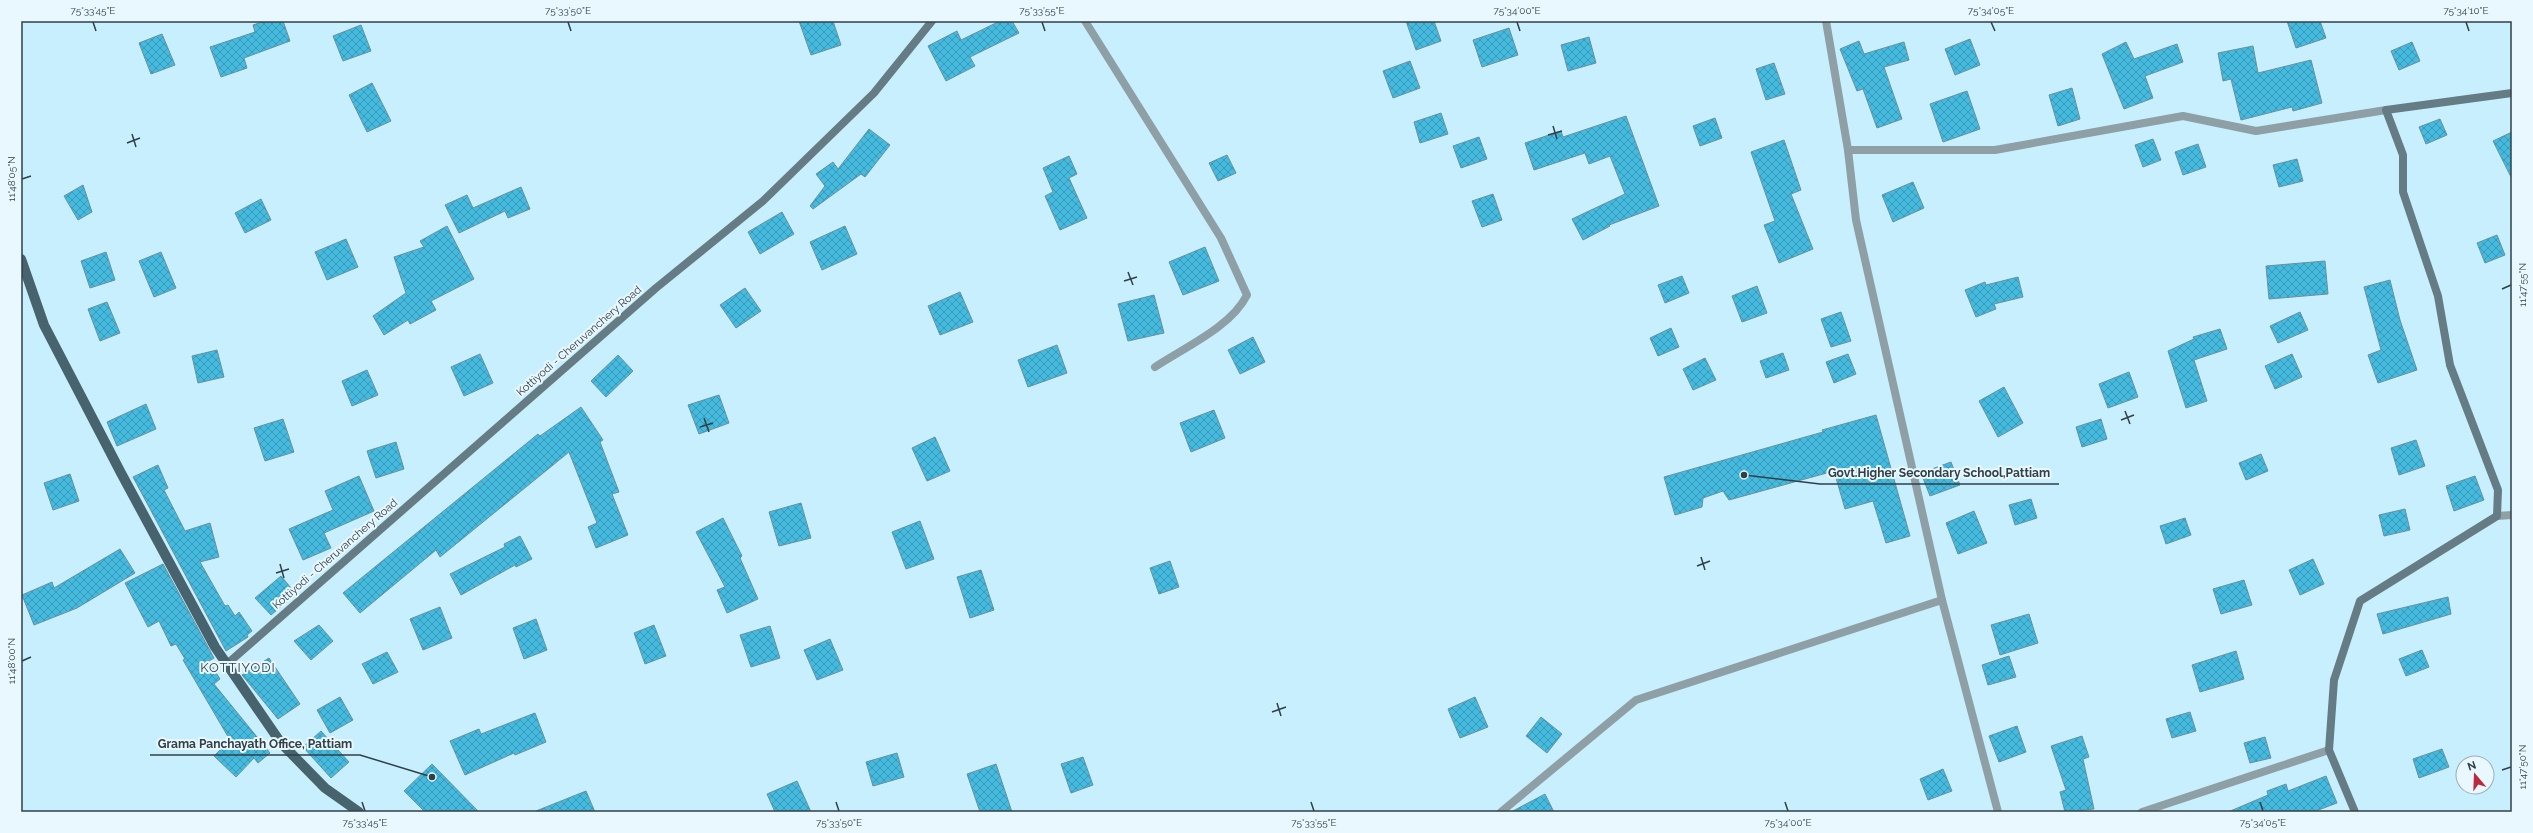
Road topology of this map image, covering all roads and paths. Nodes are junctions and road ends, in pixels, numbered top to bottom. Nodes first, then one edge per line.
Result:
1 (932, 21) edge
2 (1086, 21) edge
3 (1826, 21) edge
4 (2512, 93) edge
5 (2386, 110) junction
6 (1848, 150) junction
7 (21, 259) edge
8 (1155, 367) dead end
9 (2512, 515) edge
10 (2497, 516) junction
11 (1942, 600) junction
12 (227, 664) junction
13 (2329, 750) junction
14 (359, 812) edge
15 (1501, 812) edge
16 (1998, 812) edge
17 (2142, 812) edge
18 (2355, 812) edge

1 - 12 main road, Kottiyodi - Cheruvanchery Road
2 - 8 street
3 - 6 street
4 - 5 main road
5 - 6 street
5 - 10 main road
6 - 11 street
7 - 12 main road
9 - 10 street
10 - 13 main road
11 - 15 street
11 - 16 street
12 - 14 main road
13 - 17 street
13 - 18 main road

